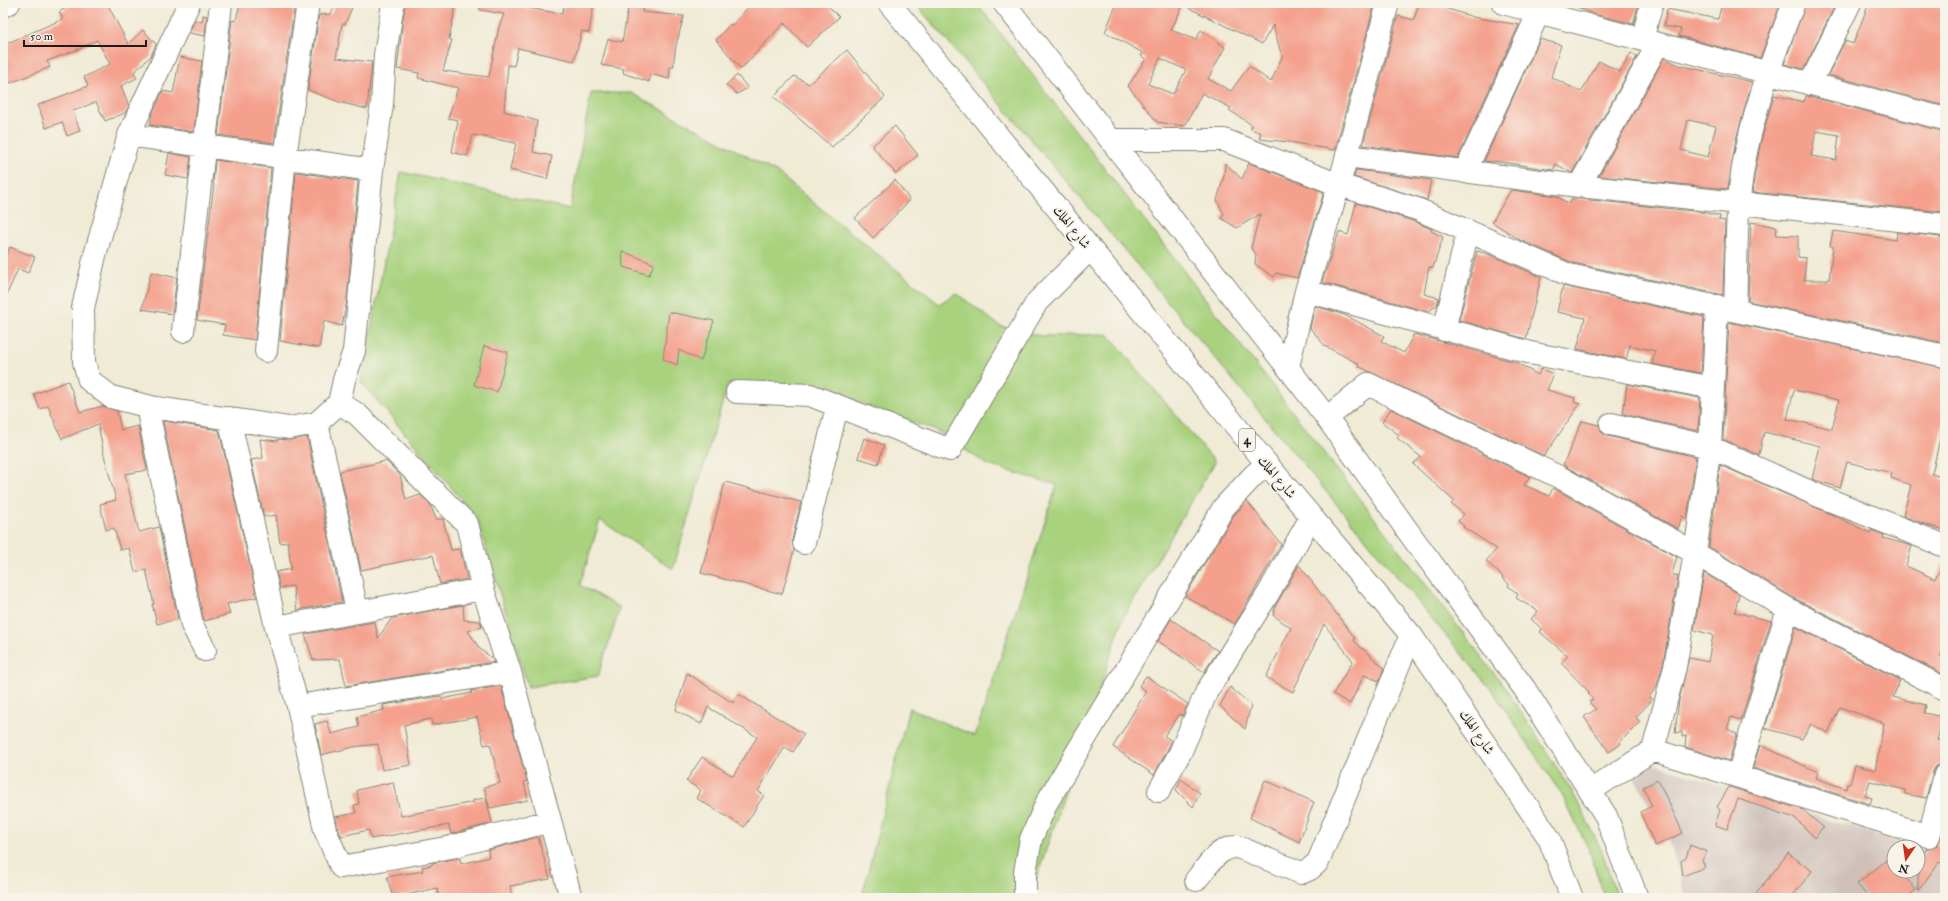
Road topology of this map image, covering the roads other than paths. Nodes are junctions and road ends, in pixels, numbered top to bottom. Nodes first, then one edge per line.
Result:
1 (8, 3) edge
2 (189, 3) edge
3 (221, 3) edge
4 (308, 3) edge
5 (394, 3) edge
6 (888, 3) edge
7 (1388, 3) edge
8 (1503, 3) edge
9 (1652, 3) edge
10 (1794, 3) edge
11 (1850, 3) edge
12 (1009, 5) edge
13 (3, 6) edge
14 (1554, 11) edge
15 (1650, 42) junction
16 (1768, 72) junction
17 (1810, 84) junction
18 (1945, 119) edge
19 (129, 135) junction
20 (1111, 140) junction
21 (204, 146) junction
22 (1347, 156) junction
23 (285, 157) junction
24 (372, 170) junction
25 (1465, 172) junction
26 (1339, 185) junction
27 (1579, 186) junction
28 (1739, 203) junction
29 (1945, 225) edge
30 (1468, 231) junction
31 (1090, 249) junction
32 (1306, 291) junction
33 (1726, 308) junction
34 (1444, 330) junction
35 (183, 331) dead end
36 (266, 351) dead end
37 (1945, 356) edge
38 (1288, 367) junction
39 (1713, 388) junction
40 (737, 392) dead end
41 (339, 403) junction
42 (151, 407) junction
43 (837, 407) junction
44 (229, 418) junction
45 (1327, 418) junction
46 (317, 423) junction
47 (1610, 424) dead end
48 (1710, 447) junction
49 (1266, 464) junction
50 (1311, 517) junction
51 (804, 543) dead end
52 (1945, 546) edge
53 (1695, 553) junction
54 (483, 589) junction
55 (1788, 609) junction
56 (357, 611) junction
57 (276, 627) junction
58 (1411, 635) junction
59 (205, 650) dead end
60 (510, 672) junction
61 (1945, 688) edge
62 (298, 706) junction
63 (1653, 750) junction
64 (1738, 775) junction
65 (1945, 775) edge
66 (1159, 791) dead end
67 (1590, 791) junction
68 (550, 821) junction
69 (1196, 880) dead end
70 (571, 898) edge
71 (1025, 898) edge
72 (1572, 898) edge
73 (1637, 898) edge

1 - 13 main road
2 - 19 main road
3 - 21 main road
4 - 23 main road
5 - 24 main road
6 - 31 main road, شارع الهلك / 4
7 - 22 main road
8 - 14 main road
9 - 15 main road
10 - 16 main road
11 - 17 main road
12 - 20 main road
14 - 15 main road
14 - 25 main road
15 - 16 main road
15 - 27 main road
16 - 17 main road
16 - 28 main road
17 - 18 main road
19 - 21 main road
19 - 42 main road
20 - 26 main road
20 - 38 main road
21 - 23 main road
21 - 35 main road
22 - 25 main road
22 - 26 main road
23 - 24 main road
23 - 36 main road
24 - 41 main road
25 - 27 main road
26 - 30 main road
26 - 32 main road
27 - 28 main road
28 - 29 main road
28 - 33 main road
30 - 33 main road
30 - 34 main road
31 - 43 main road
31 - 49 main road, شارع الهلك / 4
32 - 34 main road
32 - 38 main road
33 - 37 main road
33 - 39 main road
34 - 39 main road
38 - 45 main road
39 - 48 main road
40 - 43 main road
41 - 46 main road
41 - 54 main road
42 - 44 main road
42 - 59 main road
43 - 51 main road
44 - 46 main road
44 - 57 main road
45 - 53 main road
45 - 67 main road
46 - 56 main road
47 - 48 main road
48 - 52 main road
48 - 53 main road
49 - 50 main road, شارع الهلك / 4
49 - 71 main road
50 - 58 main road, شارع الهلك / 4
50 - 66 main road
53 - 55 main road
53 - 63 main road
54 - 56 main road
54 - 60 main road
55 - 61 main road
55 - 64 main road
56 - 57 main road
57 - 62 main road
58 - 69 main road
58 - 72 main road, شارع الهلك / 4
60 - 62 main road
60 - 68 main road
62 - 68 main road
63 - 64 main road
63 - 67 main road
64 - 65 main road
67 - 73 main road
68 - 70 main road

